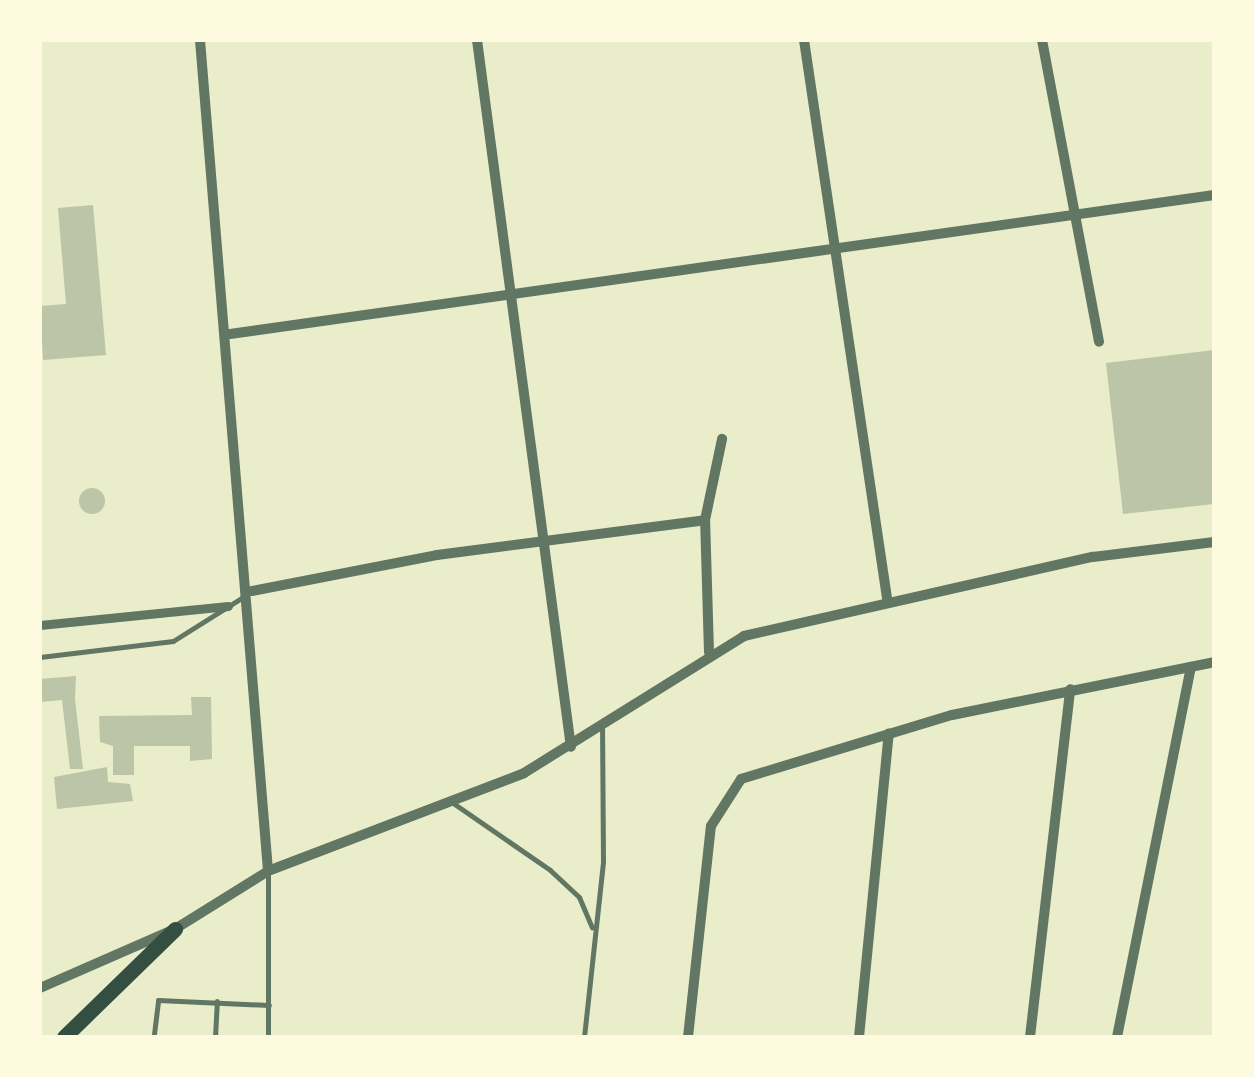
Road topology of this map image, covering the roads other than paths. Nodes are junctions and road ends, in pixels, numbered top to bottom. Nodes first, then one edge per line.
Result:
1 (200, 40) edge
2 (477, 40) edge
3 (804, 40) edge
4 (1042, 40) edge
5 (1214, 194) edge
6 (1076, 216) junction
7 (834, 252) junction
8 (508, 297) junction
9 (230, 334) junction
10 (1098, 342) dead end
11 (722, 439) dead end
12 (705, 520) junction
13 (542, 540) junction
14 (1214, 542) edge
15 (252, 591) junction
16 (887, 598) junction
17 (228, 606) junction
18 (40, 625) edge
19 (709, 652) junction
20 (40, 657) edge
21 (1214, 662) edge
22 (1190, 667) junction
23 (1070, 689) junction
24 (602, 728) junction
25 (888, 733) junction
26 (570, 747) junction
27 (453, 803) junction
28 (268, 870) junction
29 (175, 929) junction
30 (593, 930) junction
31 (40, 988) edge
32 (216, 1001) junction
33 (268, 1005) junction
34 (154, 1034) dead end
35 (64, 1037) edge
36 (215, 1037) edge
37 (268, 1037) edge
38 (584, 1037) edge
39 (688, 1037) edge
40 (859, 1037) edge
41 (1030, 1037) edge
42 (1117, 1037) edge

1 - 9 street
2 - 8 street
3 - 7 street
4 - 6 street
5 - 6 street
6 - 7 street
6 - 10 street
7 - 8 street
7 - 16 street
8 - 9 street
8 - 13 street
9 - 15 street
11 - 12 street
12 - 13 street
12 - 19 street
13 - 15 street
13 - 26 street
14 - 16 street
15 - 17 lane
15 - 28 street
16 - 19 street
17 - 18 street
17 - 20 lane
19 - 24 street
21 - 22 street
22 - 23 street
22 - 42 street
23 - 25 street
23 - 41 street
24 - 26 street
24 - 30 lane
25 - 39 street
25 - 40 street
26 - 27 street
27 - 28 street
27 - 30 lane
28 - 29 street
28 - 33 lane
29 - 31 street
29 - 35 main road
30 - 38 lane
32 - 33 lane
32 - 34 lane
32 - 36 lane
33 - 37 lane

